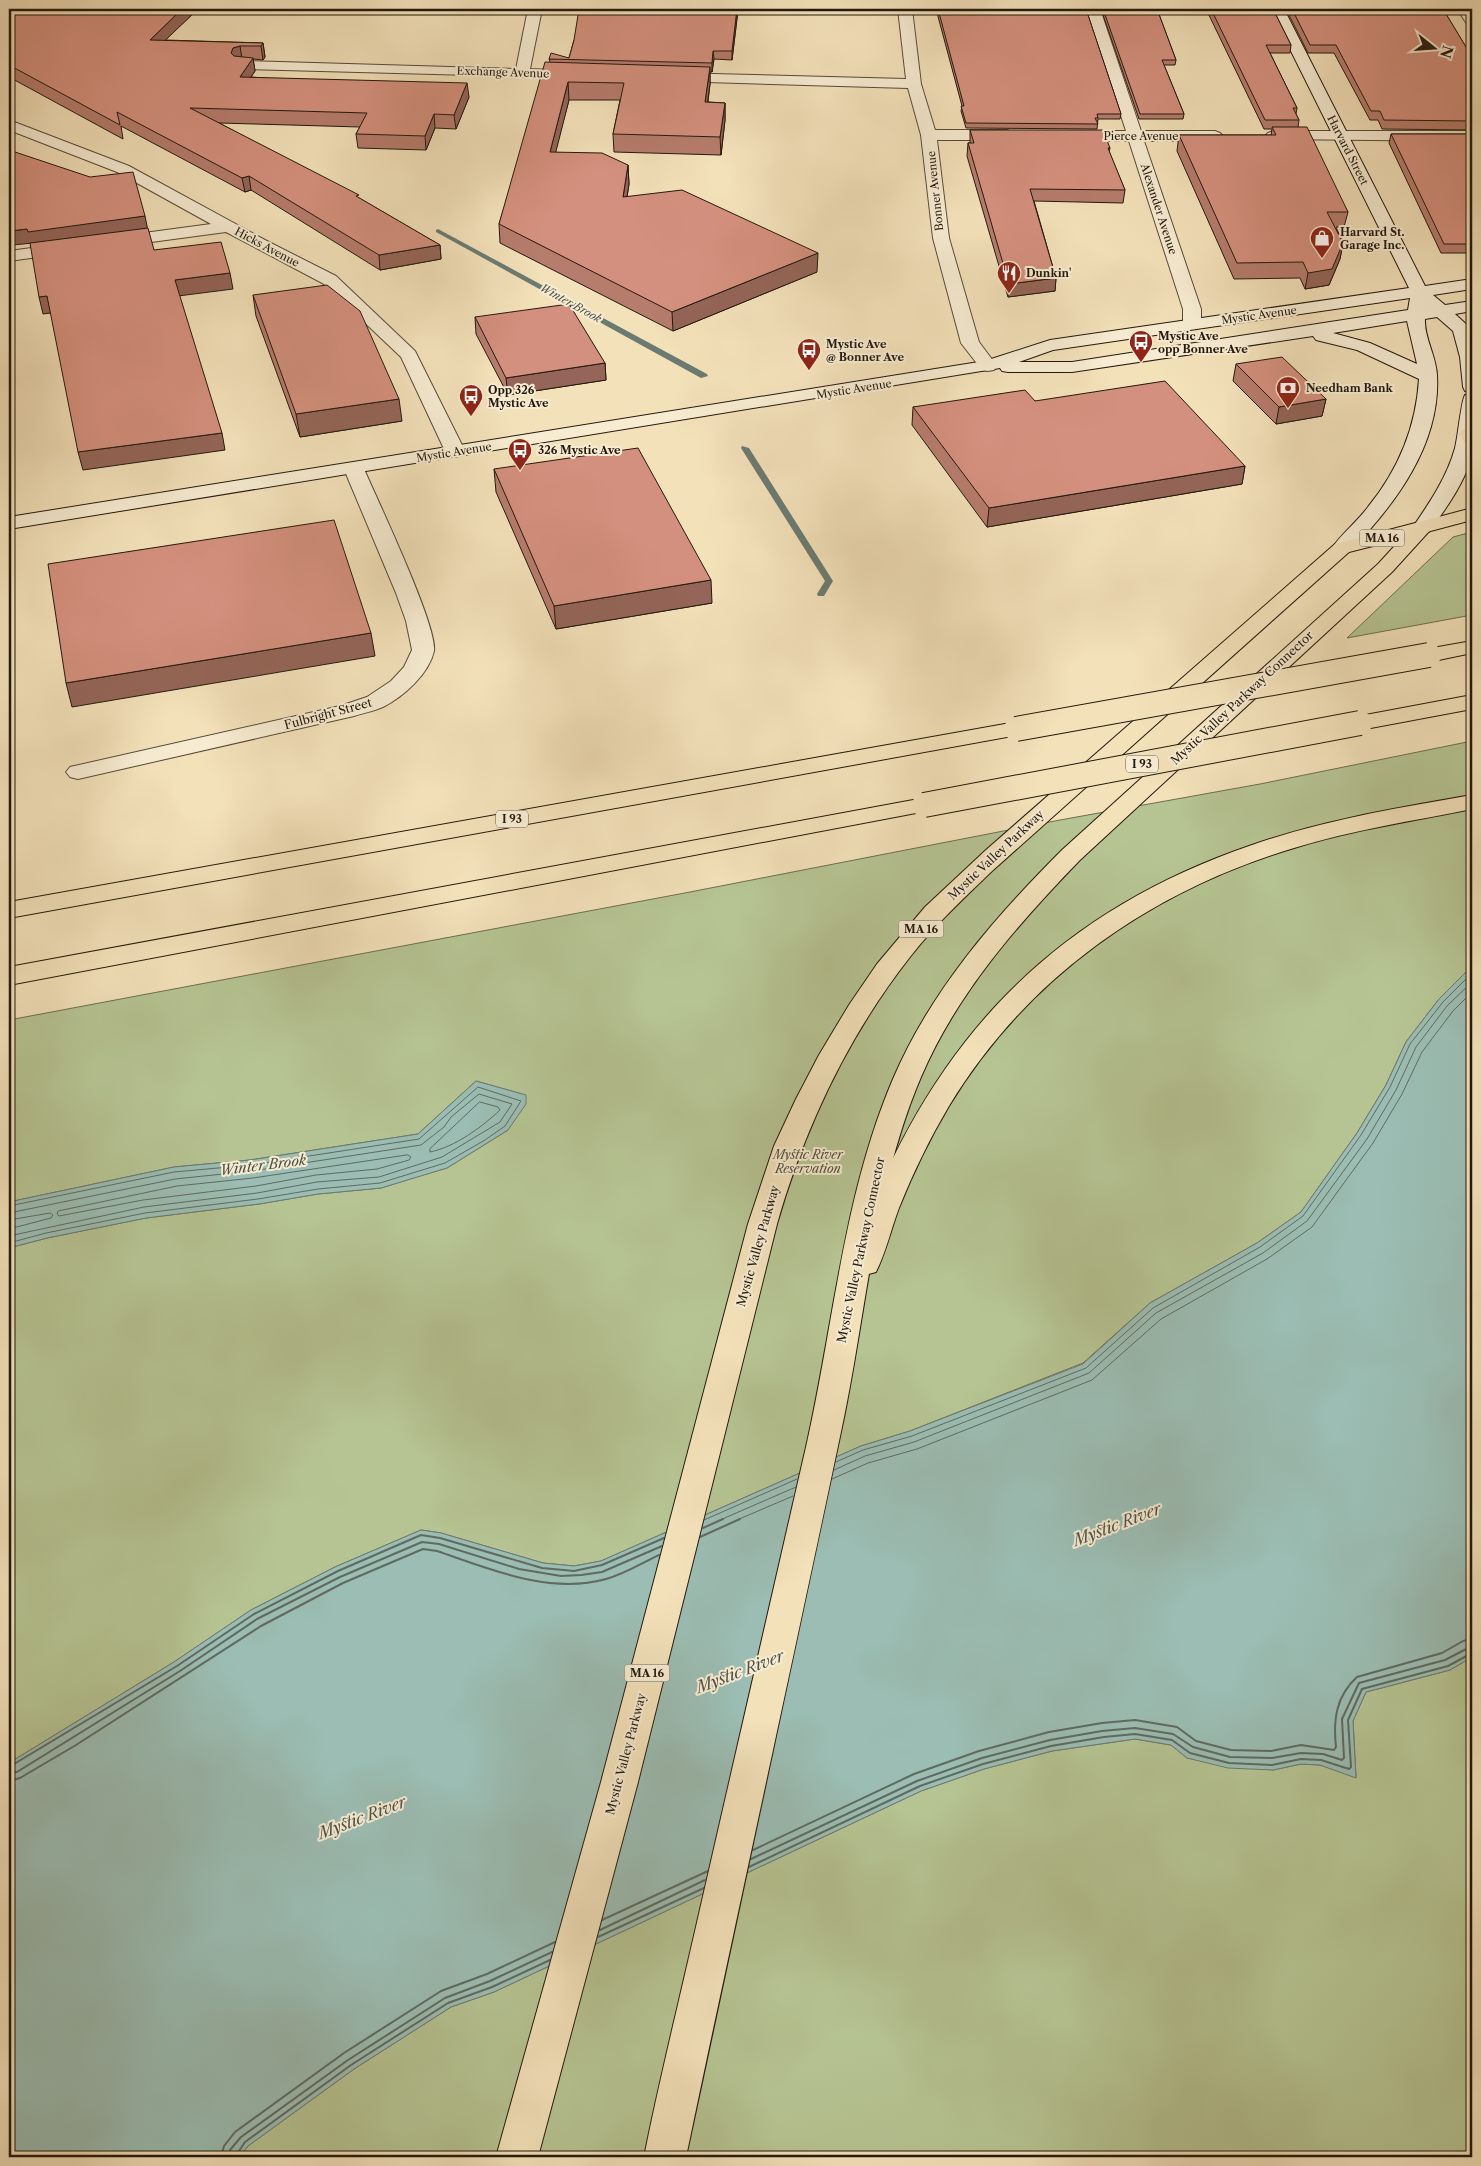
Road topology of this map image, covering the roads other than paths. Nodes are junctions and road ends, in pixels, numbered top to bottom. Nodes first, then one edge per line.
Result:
1 (535, 9) edge
2 (904, 9) edge
3 (1093, 9) edge
4 (1277, 9) edge
5 (1464, 9) edge
6 (1472, 21) edge
7 (242, 65) edge
8 (522, 73) junction
9 (596, 75) edge
10 (654, 76) edge
11 (914, 84) junction
12 (9, 126) edge
13 (929, 135) junction
14 (1018, 135) edge
15 (1057, 136) edge
16 (1135, 136) junction
17 (1230, 136) edge
18 (1260, 136) edge
19 (1341, 136) junction
20 (1472, 136) edge
21 (229, 226) junction
22 (9, 256) edge
23 (1472, 284) edge
24 (1420, 292) junction
25 (1472, 306) edge
26 (1440, 311) junction
27 (1418, 314) junction
28 (1192, 324) junction
29 (1283, 335) junction
30 (988, 366) junction
31 (1428, 376) junction
32 (1472, 387) edge
33 (1472, 399) edge
34 (1471, 437) edge
35 (455, 451) junction
36 (354, 469) junction
37 (1472, 514) edge
38 (9, 523) edge
39 (1423, 527) junction
40 (1342, 548) junction
41 (1472, 647) edge
42 (1472, 702) edge
43 (78, 772) dead end
44 (1472, 802) edge
45 (9, 910) edge
46 (175, 945) junction
47 (9, 976) edge
48 (9, 995) edge
49 (832, 1396) junction
50 (519, 2153) edge
51 (665, 2157) edge

1 - 8 street
2 - 11 street, Bonner Avenue
3 - 16 street, Alexander Avenue
4 - 19 street, Harvard Street
5 - 6 street
7 - 8 street, Exchange Avenue
8 - 9 street, Exchange Avenue
10 - 11 street
11 - 13 street, Bonner Avenue
12 - 21 street, Hicks Avenue
13 - 14 street
13 - 30 street, Bonner Avenue
15 - 16 street, Pierce Avenue
16 - 17 street, Pierce Avenue
16 - 28 street, Alexander Avenue
18 - 19 street
19 - 20 street
19 - 24 street, Harvard Street
21 - 22 street
21 - 35 street, Hicks Avenue
23 - 24 street, Mystic Avenue
24 - 26 street
24 - 27 street
24 - 28 street, Mystic Avenue
25 - 26 street, Mystic Avenue
26 - 27 street, Mystic Avenue
26 - 32 street
27 - 29 street, Mystic Avenue
27 - 31 street
28 - 30 street, Mystic Avenue
29 - 30 street, Mystic Avenue
29 - 31 street
30 - 35 street, Mystic Avenue
31 - 40 street
33 - 34 street, Mystic Valley Parkway Connector
34 - 39 street, Mystic Valley Parkway Connector
35 - 36 street, Mystic Avenue
36 - 38 street, Mystic Avenue
36 - 43 street, Fulbright Street
37 - 39 main road, Mystic Valley Parkway / MA 16
39 - 40 main road, Mystic Valley Parkway / MA 16
39 - 49 main road, Mystic Valley Parkway Connector
40 - 50 main road, Mystic Valley Parkway / MA 16
41 - 45 main road, I 93, bridge
42 - 46 main road, I 93, bridge
44 - 49 main road
46 - 47 main road, I 93
46 - 48 main road
49 - 51 main road

